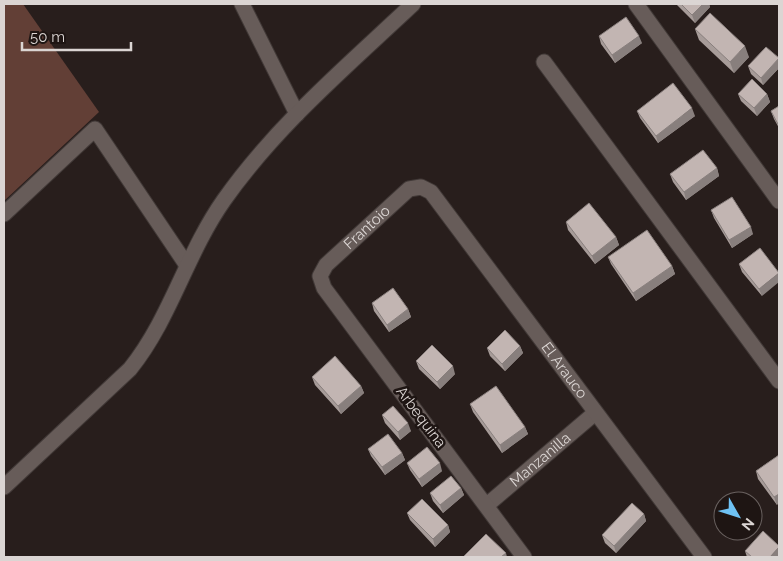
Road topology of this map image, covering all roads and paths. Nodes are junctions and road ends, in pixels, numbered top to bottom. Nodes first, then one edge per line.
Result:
1 (242, 4) edge
2 (412, 4) edge
3 (636, 4) edge
4 (544, 62) dead end
5 (297, 114) junction
6 (422, 187) joint
7 (779, 201) edge
8 (4, 214) edge
9 (186, 264) junction
10 (320, 276) joint
11 (779, 381) edge
12 (595, 414) junction
13 (4, 487) edge
14 (487, 505) junction
15 (524, 557) edge
16 (704, 557) edge

1 - 5 street
2 - 5 street
3 - 7 street
4 - 11 street
5 - 9 street
6 - 10 street, Frantoio
6 - 12 street, El Arauco
8 - 9 street
9 - 13 street
10 - 14 street, Arbequina
12 - 14 street, Manzanilla
12 - 16 street, El Arauco
14 - 15 street, Arbequina

